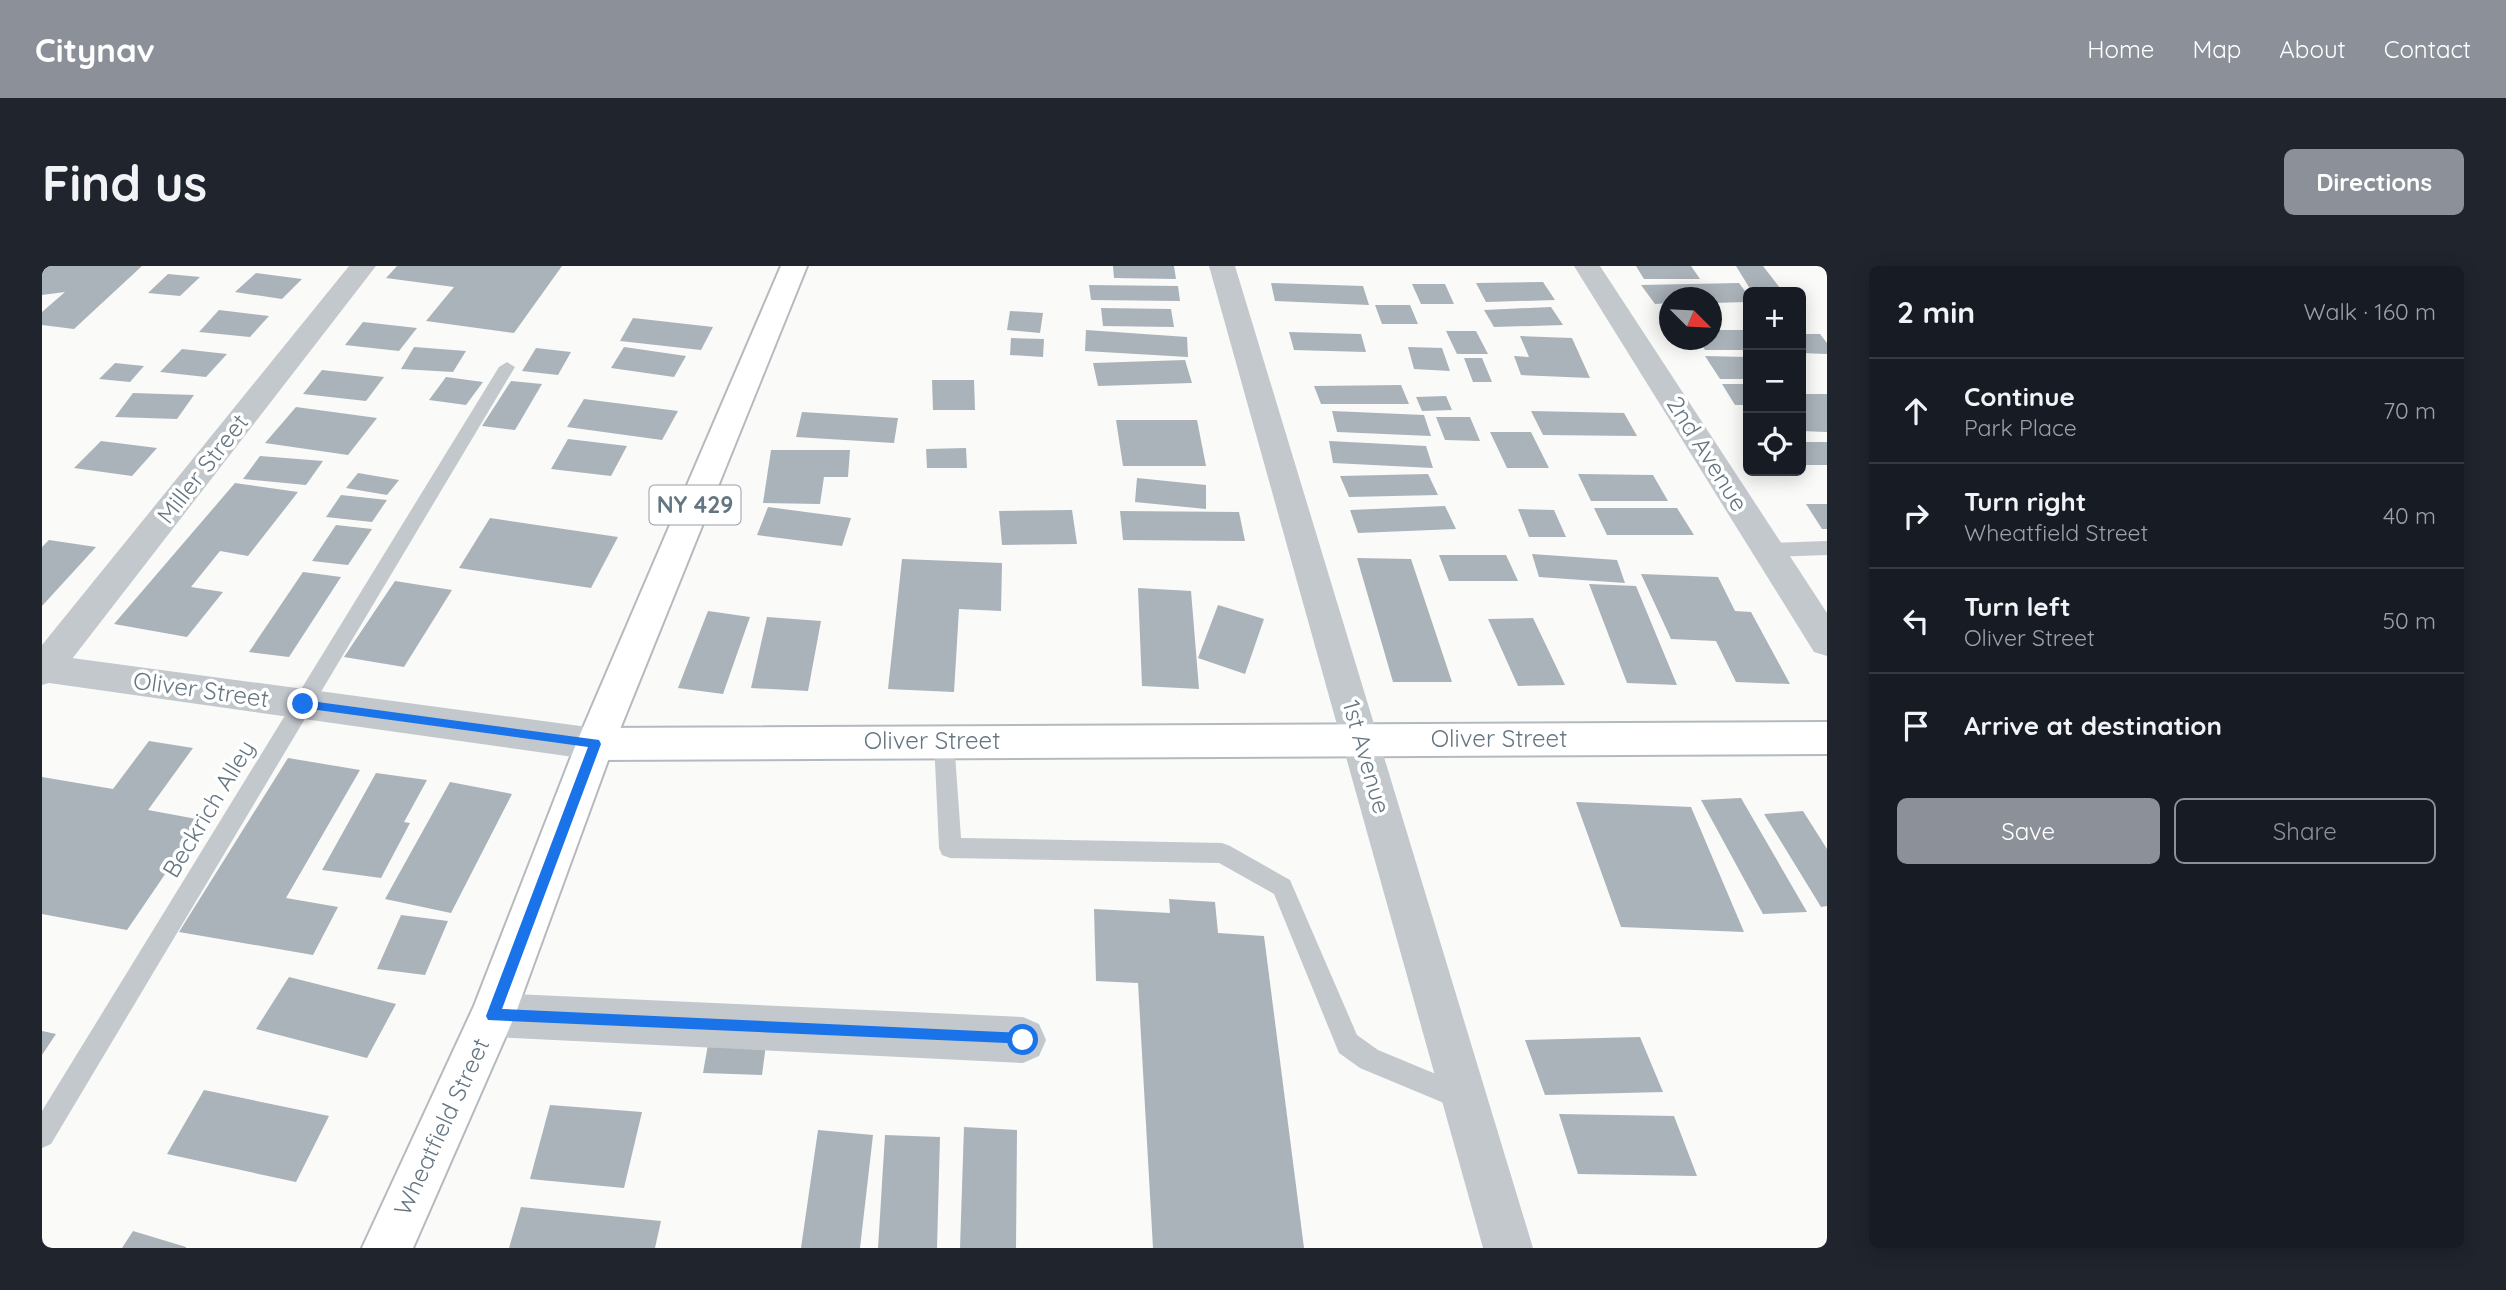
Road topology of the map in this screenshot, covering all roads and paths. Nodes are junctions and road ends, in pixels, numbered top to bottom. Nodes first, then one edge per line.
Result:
1 (363, 266) edge
2 (794, 266) edge
3 (1222, 266) edge
4 (1587, 266) edge
5 (507, 367) dead end
6 (1827, 548) edge
7 (1768, 550) junction
8 (1827, 642) edge
9 (43, 669) edge
10 (303, 704) junction
11 (1827, 738) edge
12 (944, 740) junction
13 (1361, 740) junction
14 (595, 744) junction
15 (493, 1016) junction
16 (1023, 1040) dead end
17 (1464, 1098) junction
18 (42, 1135) edge
19 (387, 1248) edge
20 (1508, 1248) edge

1 - 9 street, Miller Street
2 - 14 main road, Wheatfield Street / NY 429
3 - 13 street, 1st Avenue
4 - 7 street, 2nd Avenue
5 - 10 lane, Beckrich Alley
6 - 7 lane
7 - 8 street, 2nd Avenue
9 - 10 street, Oliver Street
10 - 14 street, Oliver Street
10 - 18 lane, Beckrich Alley
11 - 13 main road, Oliver Street
12 - 13 main road, Oliver Street
12 - 14 main road, Oliver Street
12 - 17 lane
13 - 17 street, 1st Avenue
14 - 15 main road, Wheatfield Street
15 - 16 street
15 - 19 main road, Wheatfield Street
17 - 20 street, 1st Avenue

